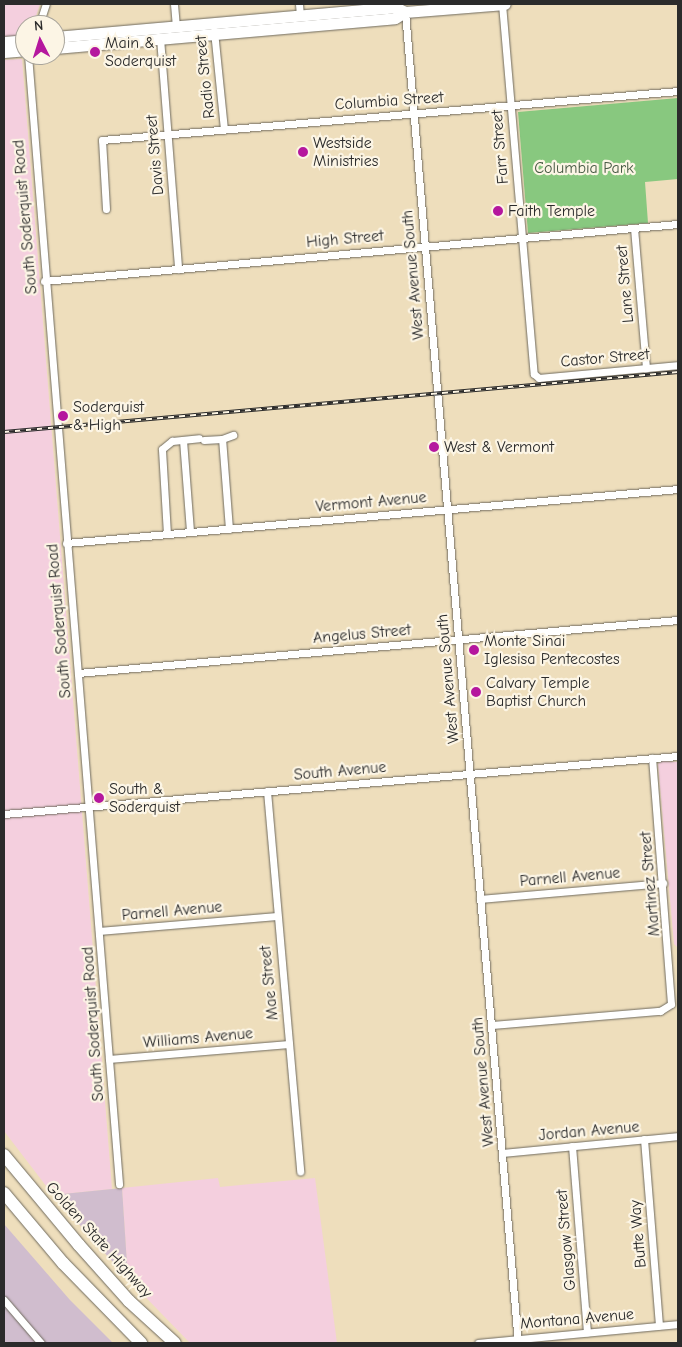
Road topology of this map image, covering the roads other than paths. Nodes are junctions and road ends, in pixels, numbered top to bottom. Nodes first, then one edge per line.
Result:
1 (174, 4) edge
2 (504, 4) edge
3 (299, 10) edge
4 (405, 12) junction
5 (176, 26) junction
6 (213, 28) junction
7 (65, 36) edge
8 (160, 38) junction
9 (65, 47) edge
10 (29, 65) edge
11 (678, 91) edge
12 (510, 106) junction
13 (413, 113) junction
14 (224, 129) junction
15 (168, 134) junction
16 (106, 209) dead end
17 (678, 224) edge
18 (634, 228) junction
19 (522, 238) junction
20 (425, 246) junction
21 (178, 269) junction
22 (44, 281) junction
23 (678, 366) edge
24 (646, 368) junction
25 (535, 376) joint
26 (232, 435) dead end
27 (222, 439) junction
28 (182, 440) junction
29 (678, 489) edge
30 (447, 510) junction
31 (230, 529) junction
32 (190, 532) junction
33 (167, 534) junction
34 (66, 543) junction
35 (678, 620) edge
36 (458, 640) junction
37 (78, 673) junction
38 (678, 756) edge
39 (652, 758) junction
40 (470, 773) junction
41 (267, 791) junction
42 (89, 807) junction
43 (4, 814) edge
44 (663, 883) junction
45 (480, 899) junction
46 (276, 916) junction
47 (99, 931) junction
48 (678, 954) edge
49 (670, 955) junction
50 (492, 1025) junction
51 (288, 1044) junction
52 (109, 1059) junction
53 (678, 1136) edge
54 (644, 1140) junction
55 (572, 1146) junction
56 (503, 1153) junction
57 (4, 1154) edge
58 (300, 1172) dead end
59 (119, 1184) dead end
60 (4, 1193) edge
61 (4, 1300) edge
62 (678, 1324) edge
63 (659, 1325) junction
64 (587, 1332) junction
65 (518, 1341) edge
66 (41, 1343) edge
67 (141, 1343) edge
68 (175, 1343) edge
69 (478, 1343) edge

1 - 5 street
2 - 4 main road
2 - 12 street, Farr Street
3 - 4 main road
3 - 6 main road
4 - 6 main road
4 - 13 street, West Avenue South
5 - 6 main road
5 - 7 main road
6 - 8 main road
6 - 14 street, Radio Street
8 - 9 main road
8 - 15 street, Davis Street
10 - 22 street, South Soderquist Road
11 - 12 street, Columbia Street
12 - 13 street, Columbia Street
12 - 19 street, Farr Street
13 - 14 street, Columbia Street
13 - 20 street, West Avenue South
14 - 15 street, Columbia Street
15 - 16 street, Columbia Street
15 - 21 street, Davis Street
17 - 18 street, High Street
18 - 19 street, High Street
18 - 24 street, Lane Street
19 - 20 street, High Street
19 - 25 street, Farr Street
20 - 21 street, High Street
20 - 30 street, West Avenue South
21 - 22 street, High Street
22 - 34 street, South Soderquist Road
23 - 24 street, Castor Street
24 - 25 street, Castor Street
26 - 27 street
27 - 28 street
27 - 31 street
28 - 32 street
28 - 33 street
29 - 30 street, Vermont Avenue
30 - 31 street, Vermont Avenue
30 - 36 street, West Avenue South
31 - 32 street, Vermont Avenue
32 - 33 street, Vermont Avenue
33 - 34 street, Vermont Avenue
34 - 37 street, South Soderquist Road
35 - 36 street, Angelus Street
36 - 37 street, Angelus Street
36 - 40 street, West Avenue South
37 - 42 street, South Soderquist Road
38 - 39 street, South Avenue
39 - 40 street, South Avenue
39 - 44 street, Martinez Street
40 - 41 street, South Avenue
40 - 45 street, West Avenue South
41 - 42 street, South Avenue
41 - 46 street, Mae Street
42 - 43 street, South Avenue
42 - 47 street, South Soderquist Road
44 - 45 street, Parnell Avenue
44 - 49 street, Martinez Street
45 - 50 street, West Avenue South
46 - 47 street, Parnell Avenue
46 - 51 street, Mae Street
47 - 52 street, South Soderquist Road
48 - 49 street
49 - 50 street, Martinez Street
50 - 56 street, West Avenue South
51 - 52 street, Williams Avenue
51 - 58 street, Mae Street
52 - 59 street, South Soderquist Road
53 - 54 street, Jordan Avenue
54 - 55 street, Jordan Avenue
54 - 63 street, Butte Way
55 - 56 street, Jordan Avenue
55 - 64 street, Glasgow Street
56 - 65 street, West Avenue South
57 - 68 highway, Golden State Highway
60 - 67 highway
61 - 66 street
62 - 63 street, Montana Avenue
63 - 64 street, Montana Avenue
64 - 65 street, Montana Avenue
65 - 69 street, Montana Avenue

